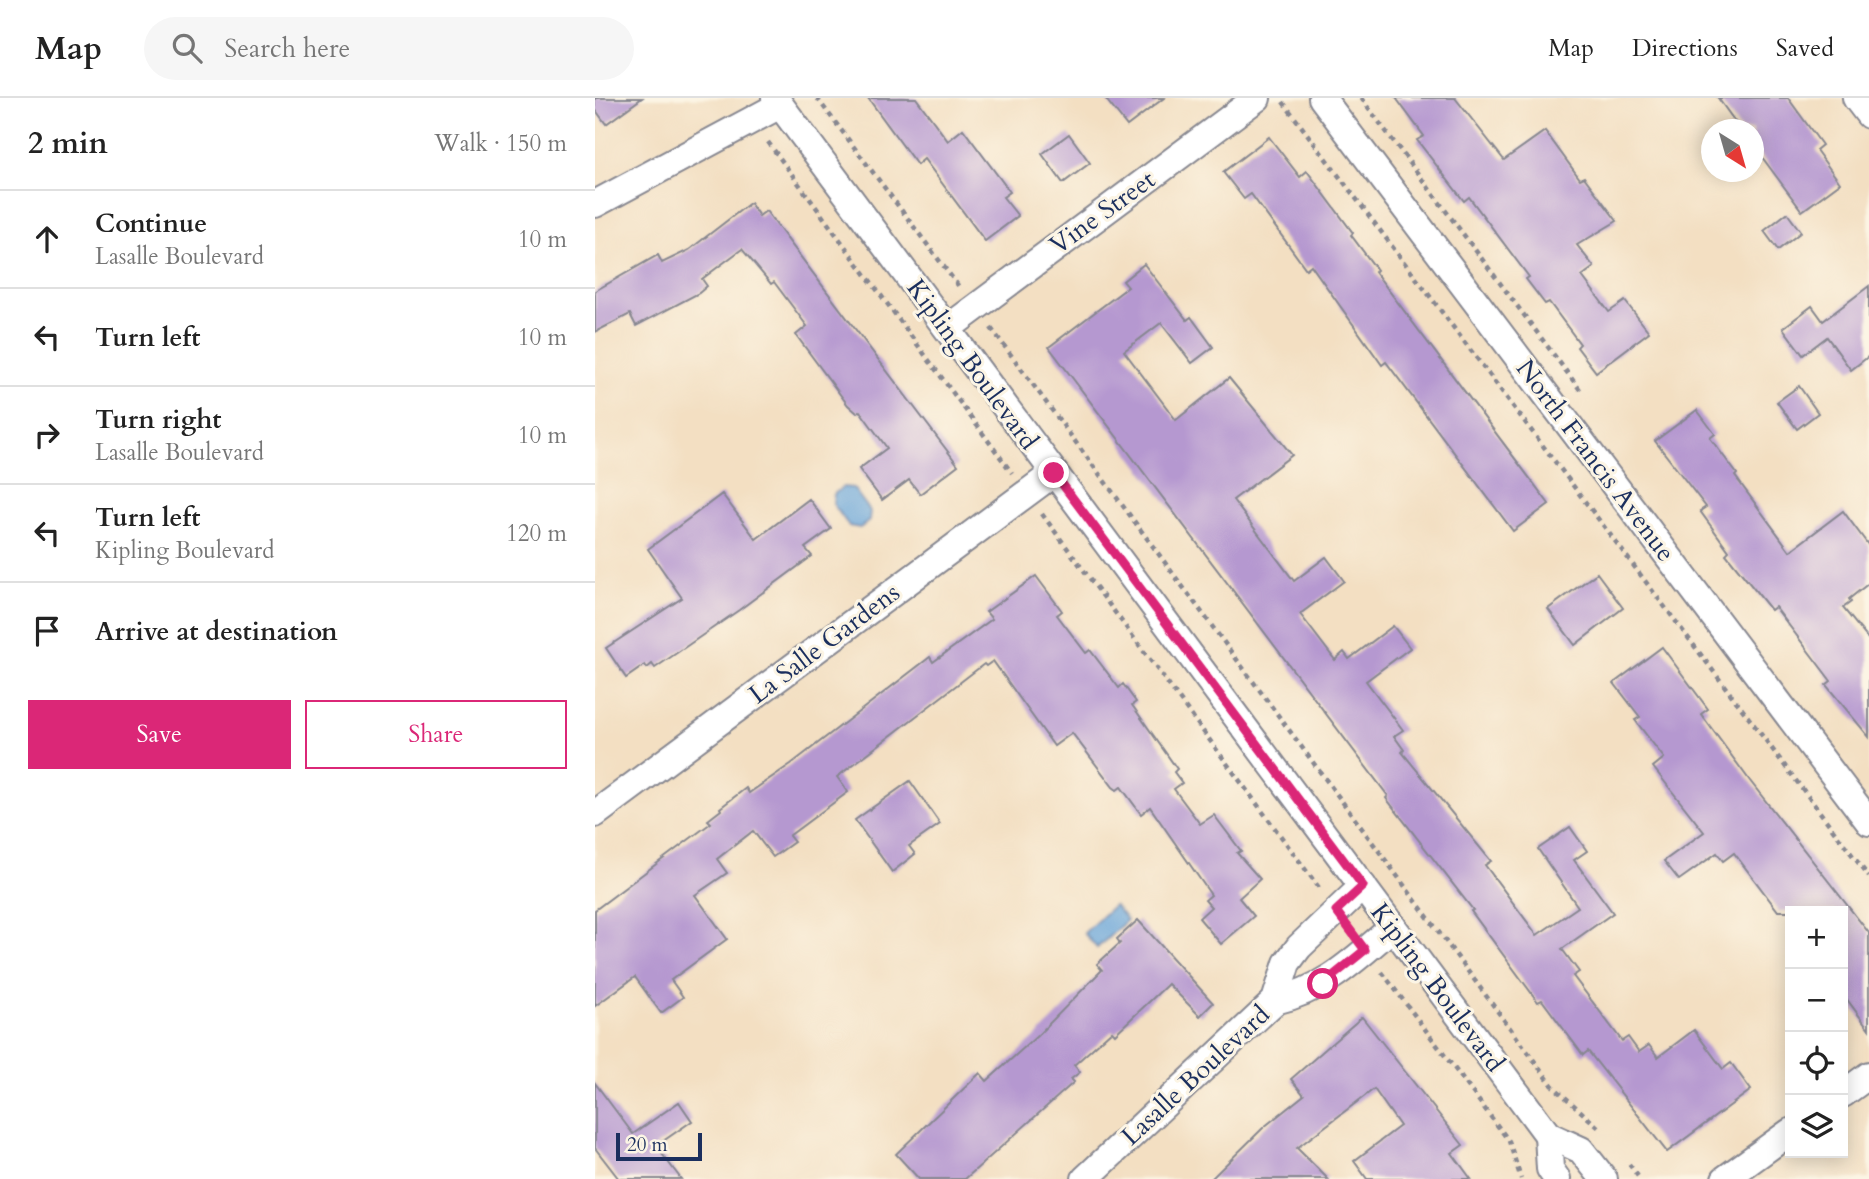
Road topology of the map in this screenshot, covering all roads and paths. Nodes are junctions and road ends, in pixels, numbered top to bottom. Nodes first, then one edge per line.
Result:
1 (817, 98) edge
2 (1257, 98) edge
3 (1281, 98) edge
4 (1322, 98) edge
5 (1856, 98) edge
6 (778, 102) edge
7 (1869, 115) edge
8 (752, 120) junction
9 (595, 204) edge
10 (975, 307) junction
11 (948, 328) junction
12 (1054, 473) junction
13 (1027, 493) junction
14 (595, 814) edge
15 (1869, 822) edge
16 (1869, 877) edge
17 (1363, 886) junction
18 (1336, 911) junction
19 (1393, 927) junction
20 (1365, 950) junction
21 (1275, 1001) junction
22 (1869, 1075) edge
23 (1848, 1090) edge
24 (1601, 1130) dead end
25 (1548, 1135) junction
26 (1785, 1136) edge
27 (1625, 1159) dead end
28 (1085, 1179) edge
29 (1521, 1179) edge
30 (1557, 1179) edge
31 (1604, 1179) edge
32 (1640, 1179) edge
33 (1725, 1179) edge

1 - 10 path
2 - 10 street, Vine Street
3 - 16 path
4 - 15 street, North Francis Avenue
5 - 7 street
6 - 8 street
6 - 11 street, Kipling Boulevard
8 - 9 street
8 - 13 path
10 - 11 street, Vine Street
10 - 24 path
11 - 12 street, Kipling Boulevard
12 - 13 street, La Salle Gardens
12 - 17 street, Kipling Boulevard
13 - 14 street, La Salle Gardens
13 - 18 path
17 - 18 street, Lasalle Boulevard
17 - 19 street, Kipling Boulevard
18 - 21 street, Lasalle Boulevard
19 - 20 street, Lasalle Boulevard
19 - 25 street, Kipling Boulevard
20 - 21 street, Lasalle Boulevard
20 - 29 path
21 - 28 street, Lasalle Boulevard
22 - 23 street
25 - 30 street
25 - 31 street, Kipling Boulevard
26 - 33 street
27 - 32 path

